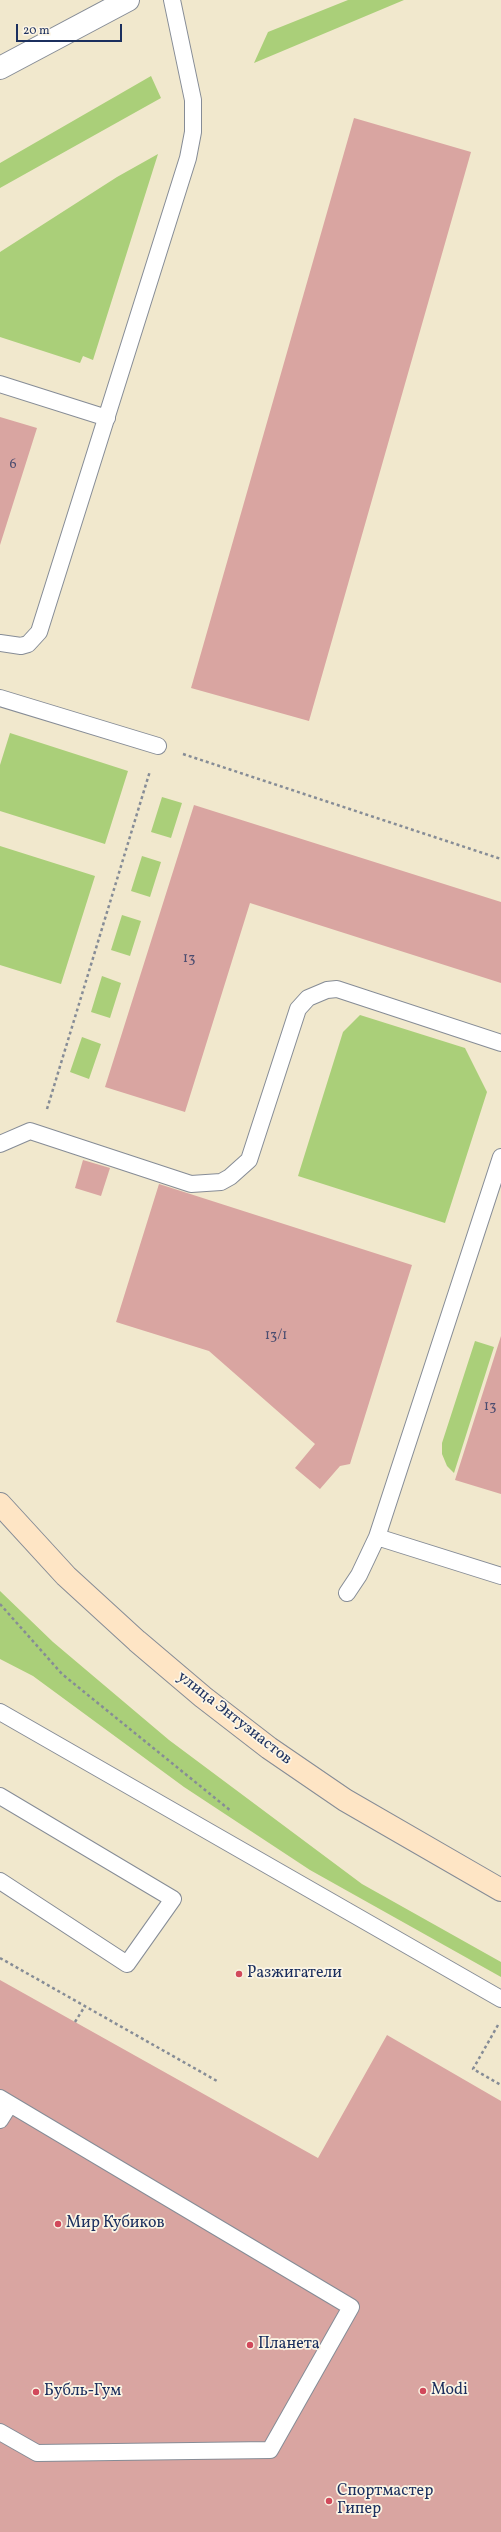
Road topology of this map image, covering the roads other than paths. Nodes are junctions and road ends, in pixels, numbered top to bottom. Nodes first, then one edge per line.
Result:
1 (128, 0) edge
2 (172, 0) edge
3 (0, 68) edge
4 (0, 384) edge
5 (107, 418) junction
6 (0, 643) edge
7 (0, 698) edge
8 (158, 746) road end
9 (501, 1043) edge
10 (0, 1144) edge
11 (501, 1157) edge
12 (0, 1504) edge
13 (378, 1537) junction
14 (501, 1576) edge
15 (347, 1593) dead end
16 (0, 1712) edge
17 (0, 1796) edge
18 (0, 1881) edge
19 (500, 1887) edge
20 (501, 1999) edge
21 (5, 2101) edge
22 (0, 2120) edge
23 (0, 2432) edge

1 - 3 street
2 - 5 lane
4 - 5 lane
5 - 6 lane
7 - 8 lane
9 - 10 lane
11 - 13 lane
12 - 19 main road, улица Энтузиастов
13 - 14 lane
13 - 15 lane
16 - 20 lane
17 - 18 lane
21 - 22 lane
21 - 23 lane

